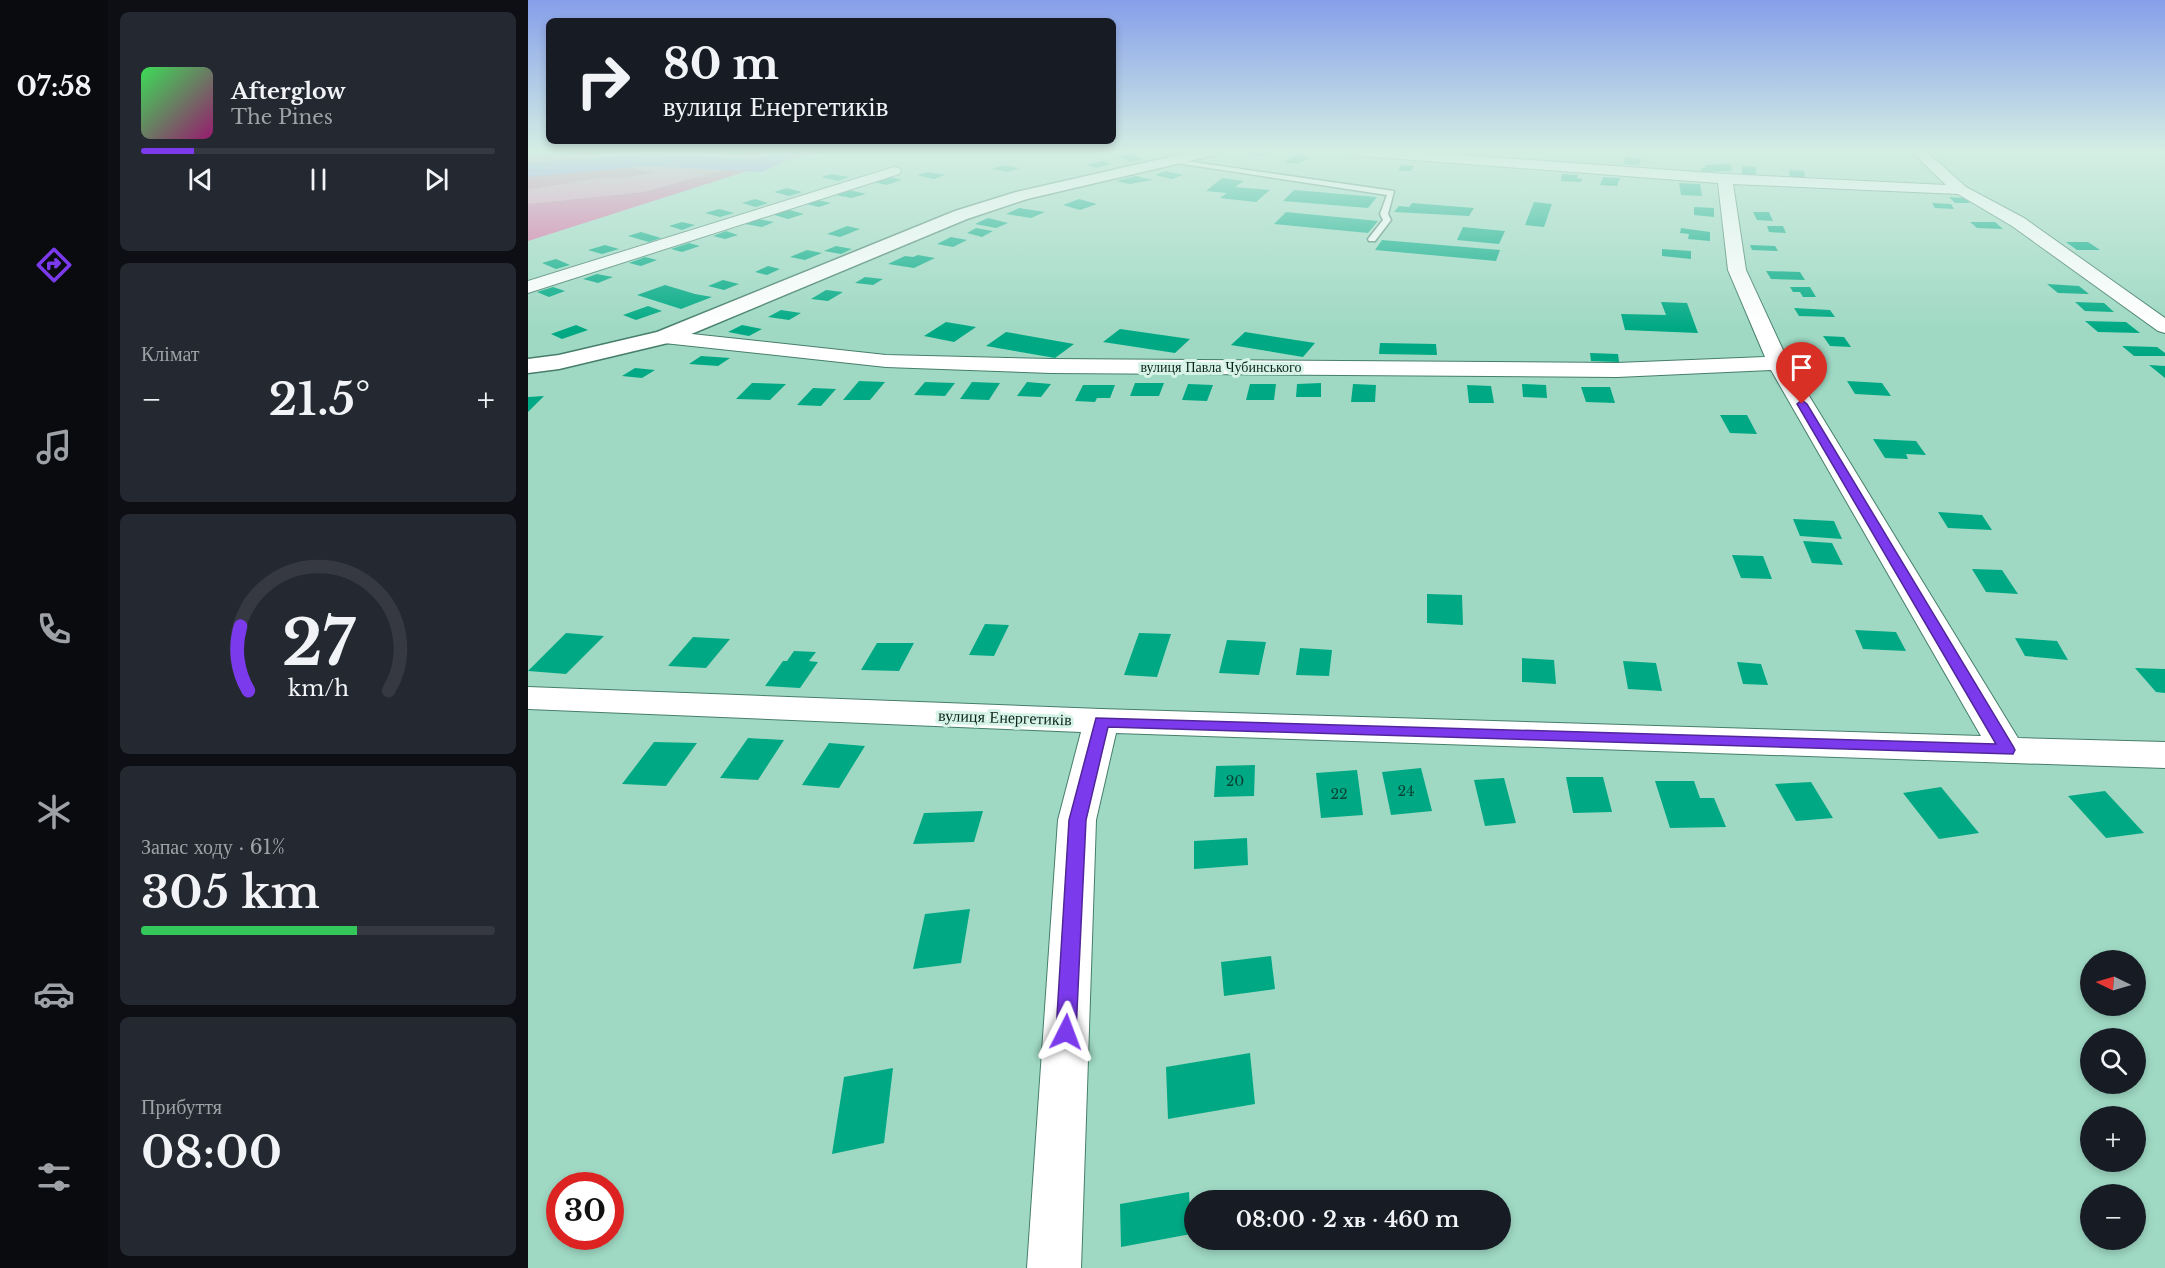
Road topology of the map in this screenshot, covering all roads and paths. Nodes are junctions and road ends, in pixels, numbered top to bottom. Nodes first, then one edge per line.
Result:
1 (770, 210) edge
2 (976, 210) edge
3 (1385, 210) edge
4 (1729, 210) edge
5 (1997, 210) edge
6 (1372, 239) dead end
7 (528, 287) edge
8 (2165, 327) edge
9 (664, 337) junction
10 (1778, 363) junction
11 (528, 366) edge
12 (528, 698) edge
13 (1101, 722) junction
14 (2007, 750) junction
15 (2165, 755) edge
16 (1054, 1268) edge

1 - 7 street
2 - 9 street
3 - 6 lane
4 - 10 street
5 - 8 street
9 - 10 street, вулиця Павла Чубинського
9 - 11 street
10 - 14 street
12 - 13 street, вулиця Енергетиків
13 - 14 street, вулиця Енергетиків
13 - 16 street
14 - 15 street, вулиця Енергетиків

